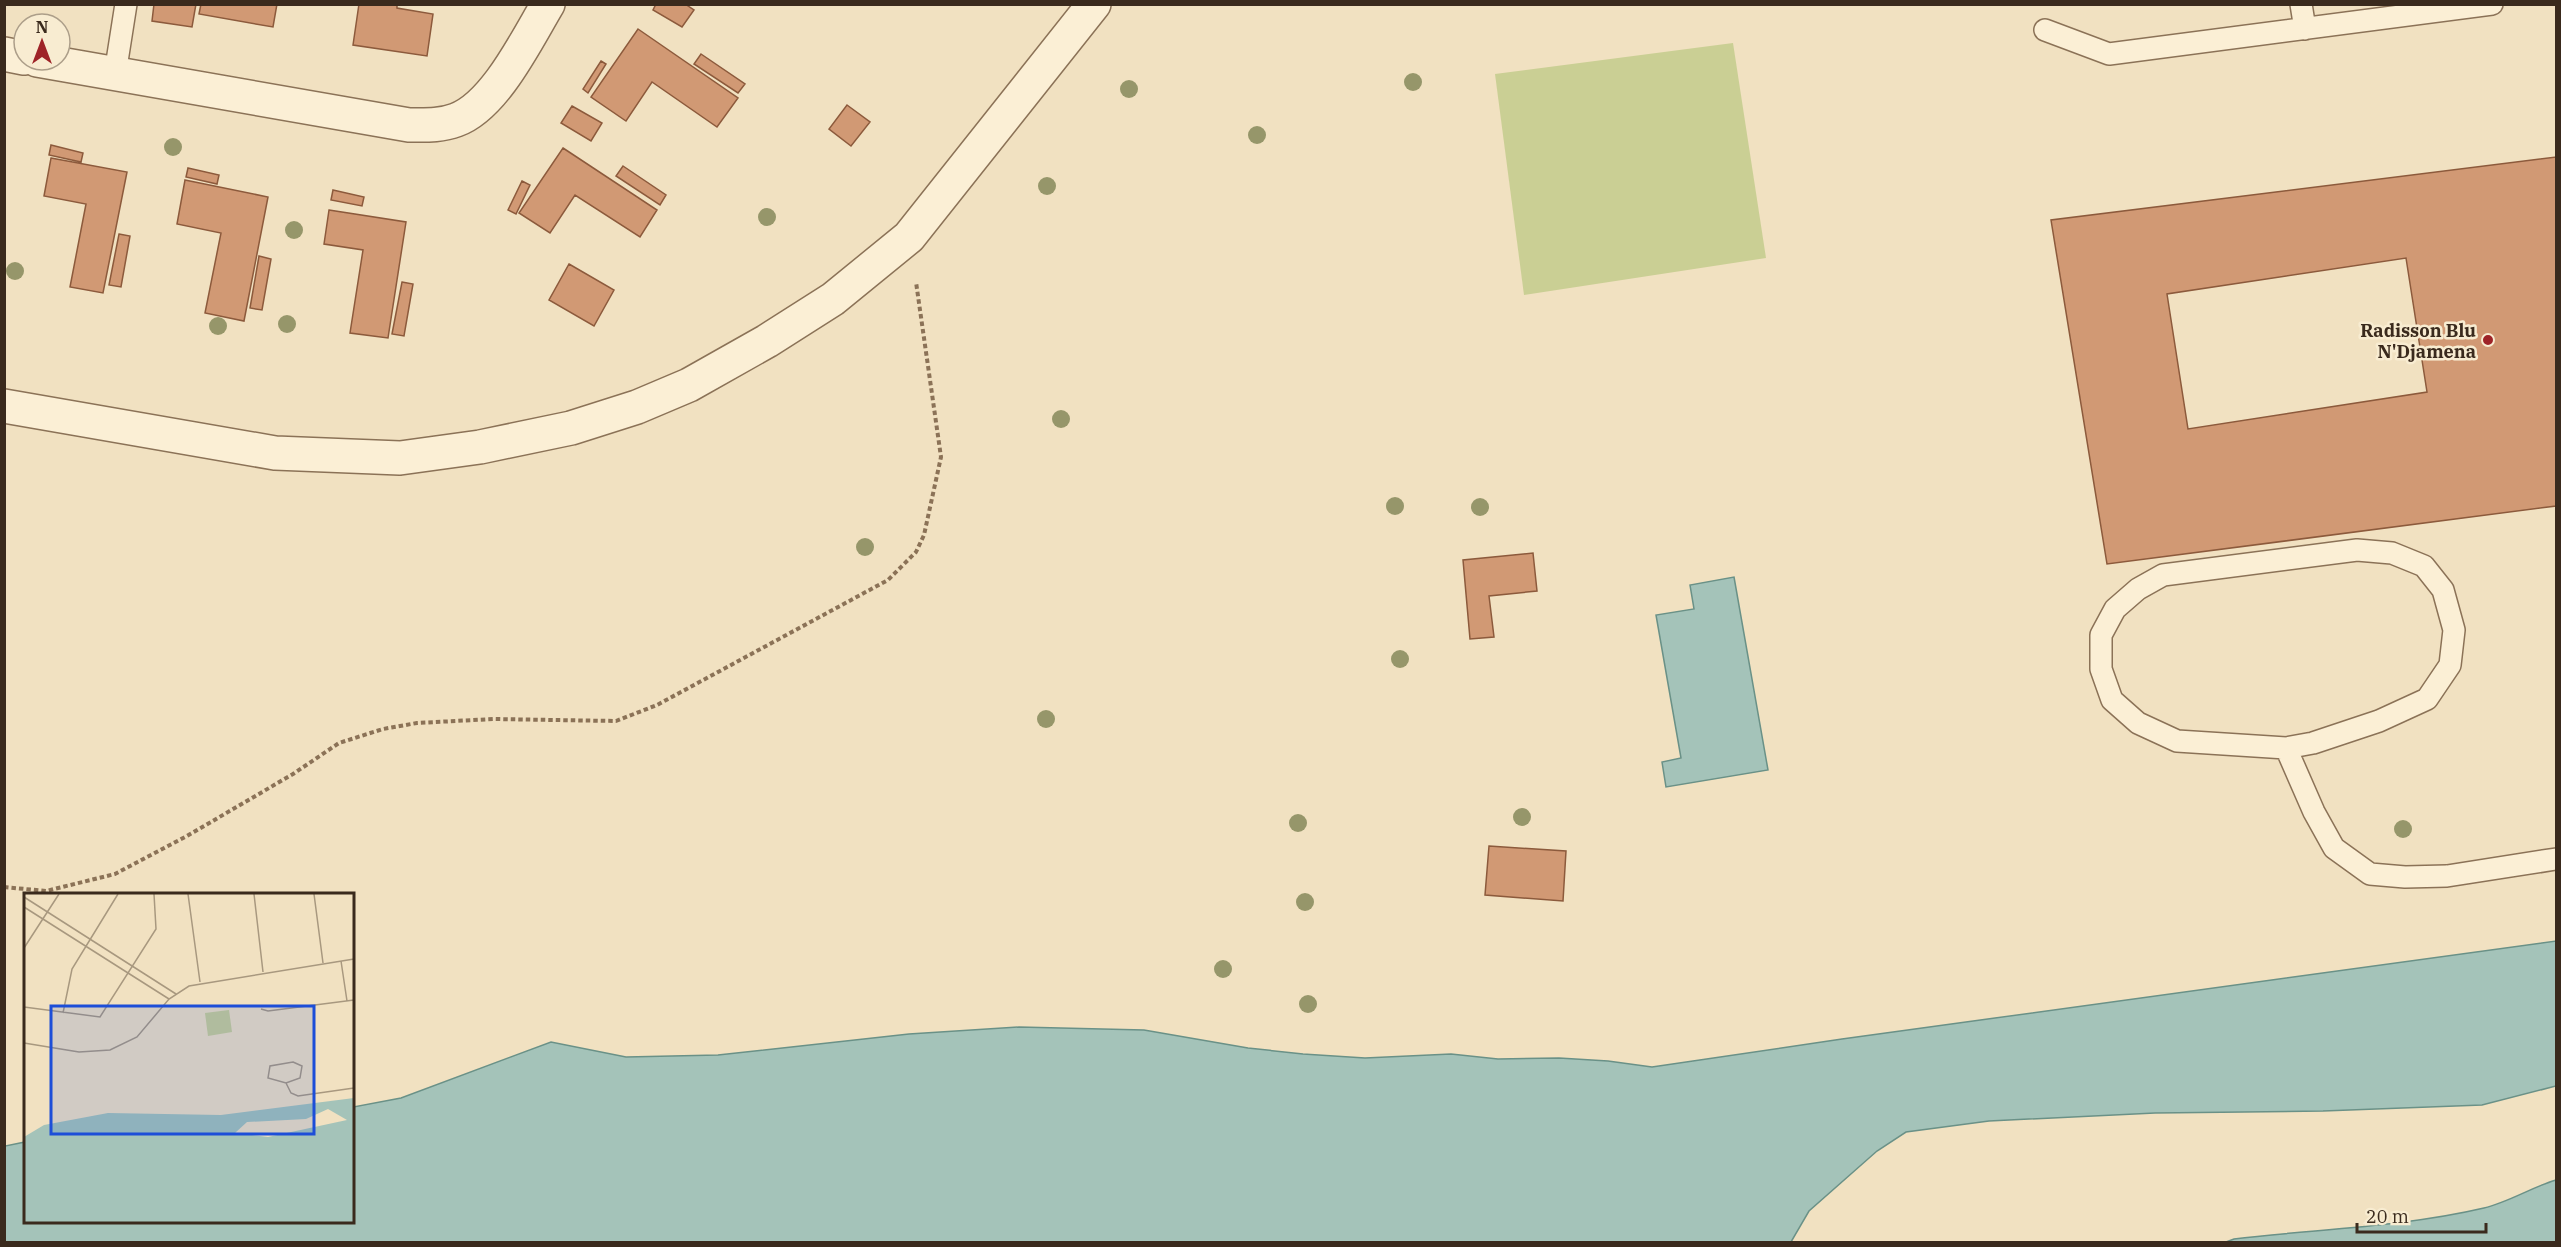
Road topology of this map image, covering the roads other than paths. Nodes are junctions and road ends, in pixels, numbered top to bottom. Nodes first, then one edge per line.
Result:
1 (126, 4) edge
2 (548, 4) edge
3 (1094, 4) edge
4 (2301, 4) edge
5 (2492, 4) edge
6 (2305, 29) junction
7 (2045, 30) dead end
8 (72, 66) edge
9 (115, 74) junction
10 (4, 406) edge
11 (2286, 748) junction
12 (2556, 859) edge

1 - 9 lane
2 - 9 street
3 - 10 street
4 - 6 lane
5 - 6 lane
6 - 7 lane
8 - 9 street
11 - 11 lane
11 - 12 lane

